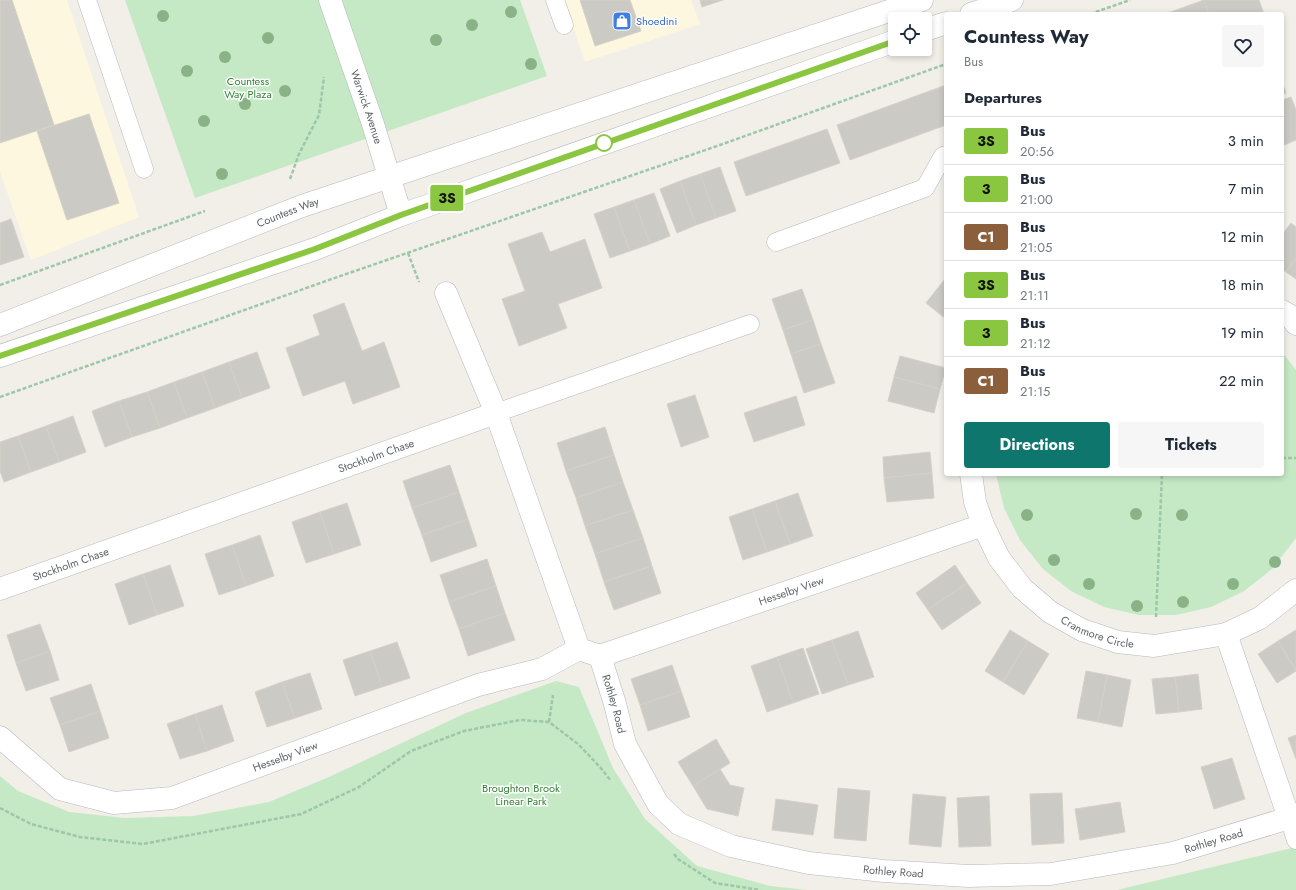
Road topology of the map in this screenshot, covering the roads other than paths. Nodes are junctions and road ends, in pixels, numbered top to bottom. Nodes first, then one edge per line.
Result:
1 (87, 0) edge
2 (330, 0) edge
3 (555, 0) edge
4 (922, 0) edge
5 (1005, 4) edge
6 (978, 12) edge
7 (944, 24) edge
8 (564, 25) dead end
9 (932, 28) edge
10 (888, 43) edge
11 (944, 156) edge
12 (144, 169) dead end
13 (389, 177) junction
14 (401, 215) junction
15 (776, 242) dead end
16 (446, 293) dead end
17 (1284, 312) edge
18 (750, 324) dead end
19 (1296, 324) edge
20 (0, 325) edge
21 (0, 356) edge
22 (496, 413) junction
23 (971, 476) edge
24 (983, 525) junction
25 (0, 589) edge
26 (1296, 590) edge
27 (1226, 634) junction
28 (579, 649) junction
29 (600, 656) junction
30 (0, 736) edge
31 (1292, 816) edge
32 (1296, 840) edge

1 - 12 lane
2 - 13 street, Warwick Avenue
3 - 8 lane
4 - 13 street, Countess Way
5 - 6 street
7 - 9 street
10 - 14 street
11 - 15 lane
13 - 14 street, Warwick Avenue
13 - 20 street, Countess Way
14 - 21 street
16 - 22 street
17 - 19 street
18 - 22 lane
22 - 25 street, Stockholm Chase
22 - 28 street
23 - 24 street, Cranmore Circle
24 - 27 street, Cranmore Circle
24 - 29 street, Hesselby View
26 - 27 street, Cranmore Circle
27 - 31 street
28 - 29 street
28 - 30 street, Hesselby View
29 - 31 street, Rothley Road
31 - 32 lane

